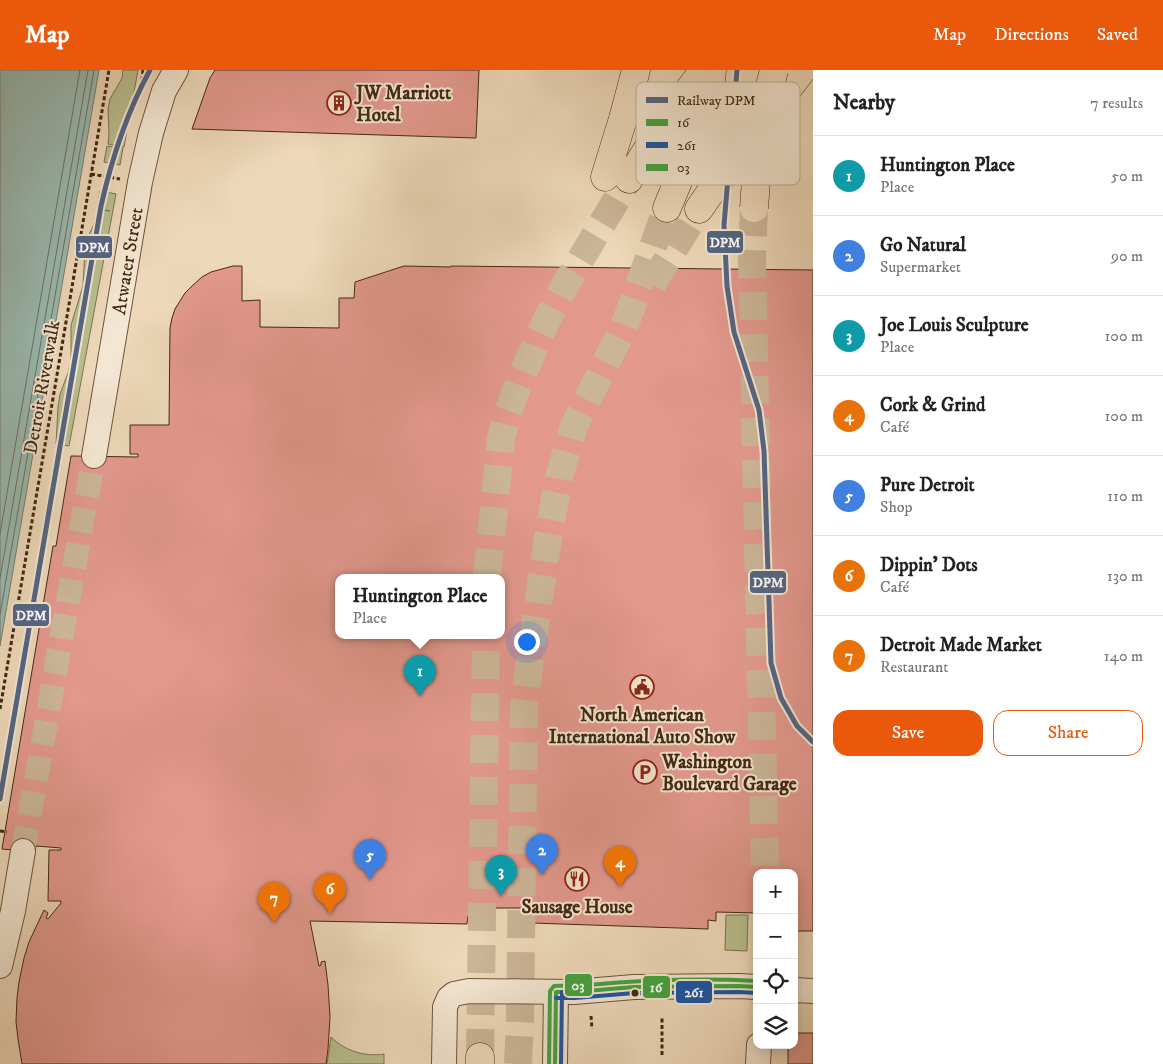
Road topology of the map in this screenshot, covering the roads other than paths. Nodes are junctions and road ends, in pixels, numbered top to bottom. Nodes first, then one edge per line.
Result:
1 (176, 70) edge
2 (636, 70) edge
3 (704, 70) edge
4 (802, 70) edge
5 (695, 82) edge
6 (793, 82) edge
7 (636, 156) edge
8 (676, 185) edge
9 (716, 185) edge
10 (756, 185) edge
11 (667, 208) tunnel mouth
12 (754, 208) tunnel mouth
13 (699, 209) tunnel mouth
14 (94, 456) tunnel mouth
15 (23, 851) tunnel mouth
16 (0, 966) edge
17 (753, 987) edge
18 (798, 990) edge
19 (813, 991) edge
20 (556, 992) junction
21 (759, 1049) edge
22 (444, 1064) edge
23 (555, 1064) edge
24 (758, 1064) edge

1 - 14 street, Atwater Street
2 - 7 highway
3 - 5 highway
4 - 6 highway
8 - 11 highway
9 - 13 highway
10 - 12 highway, bridge
15 - 16 street
17 - 20 street
18 - 19 street
20 - 22 street
20 - 23 street
21 - 24 street

